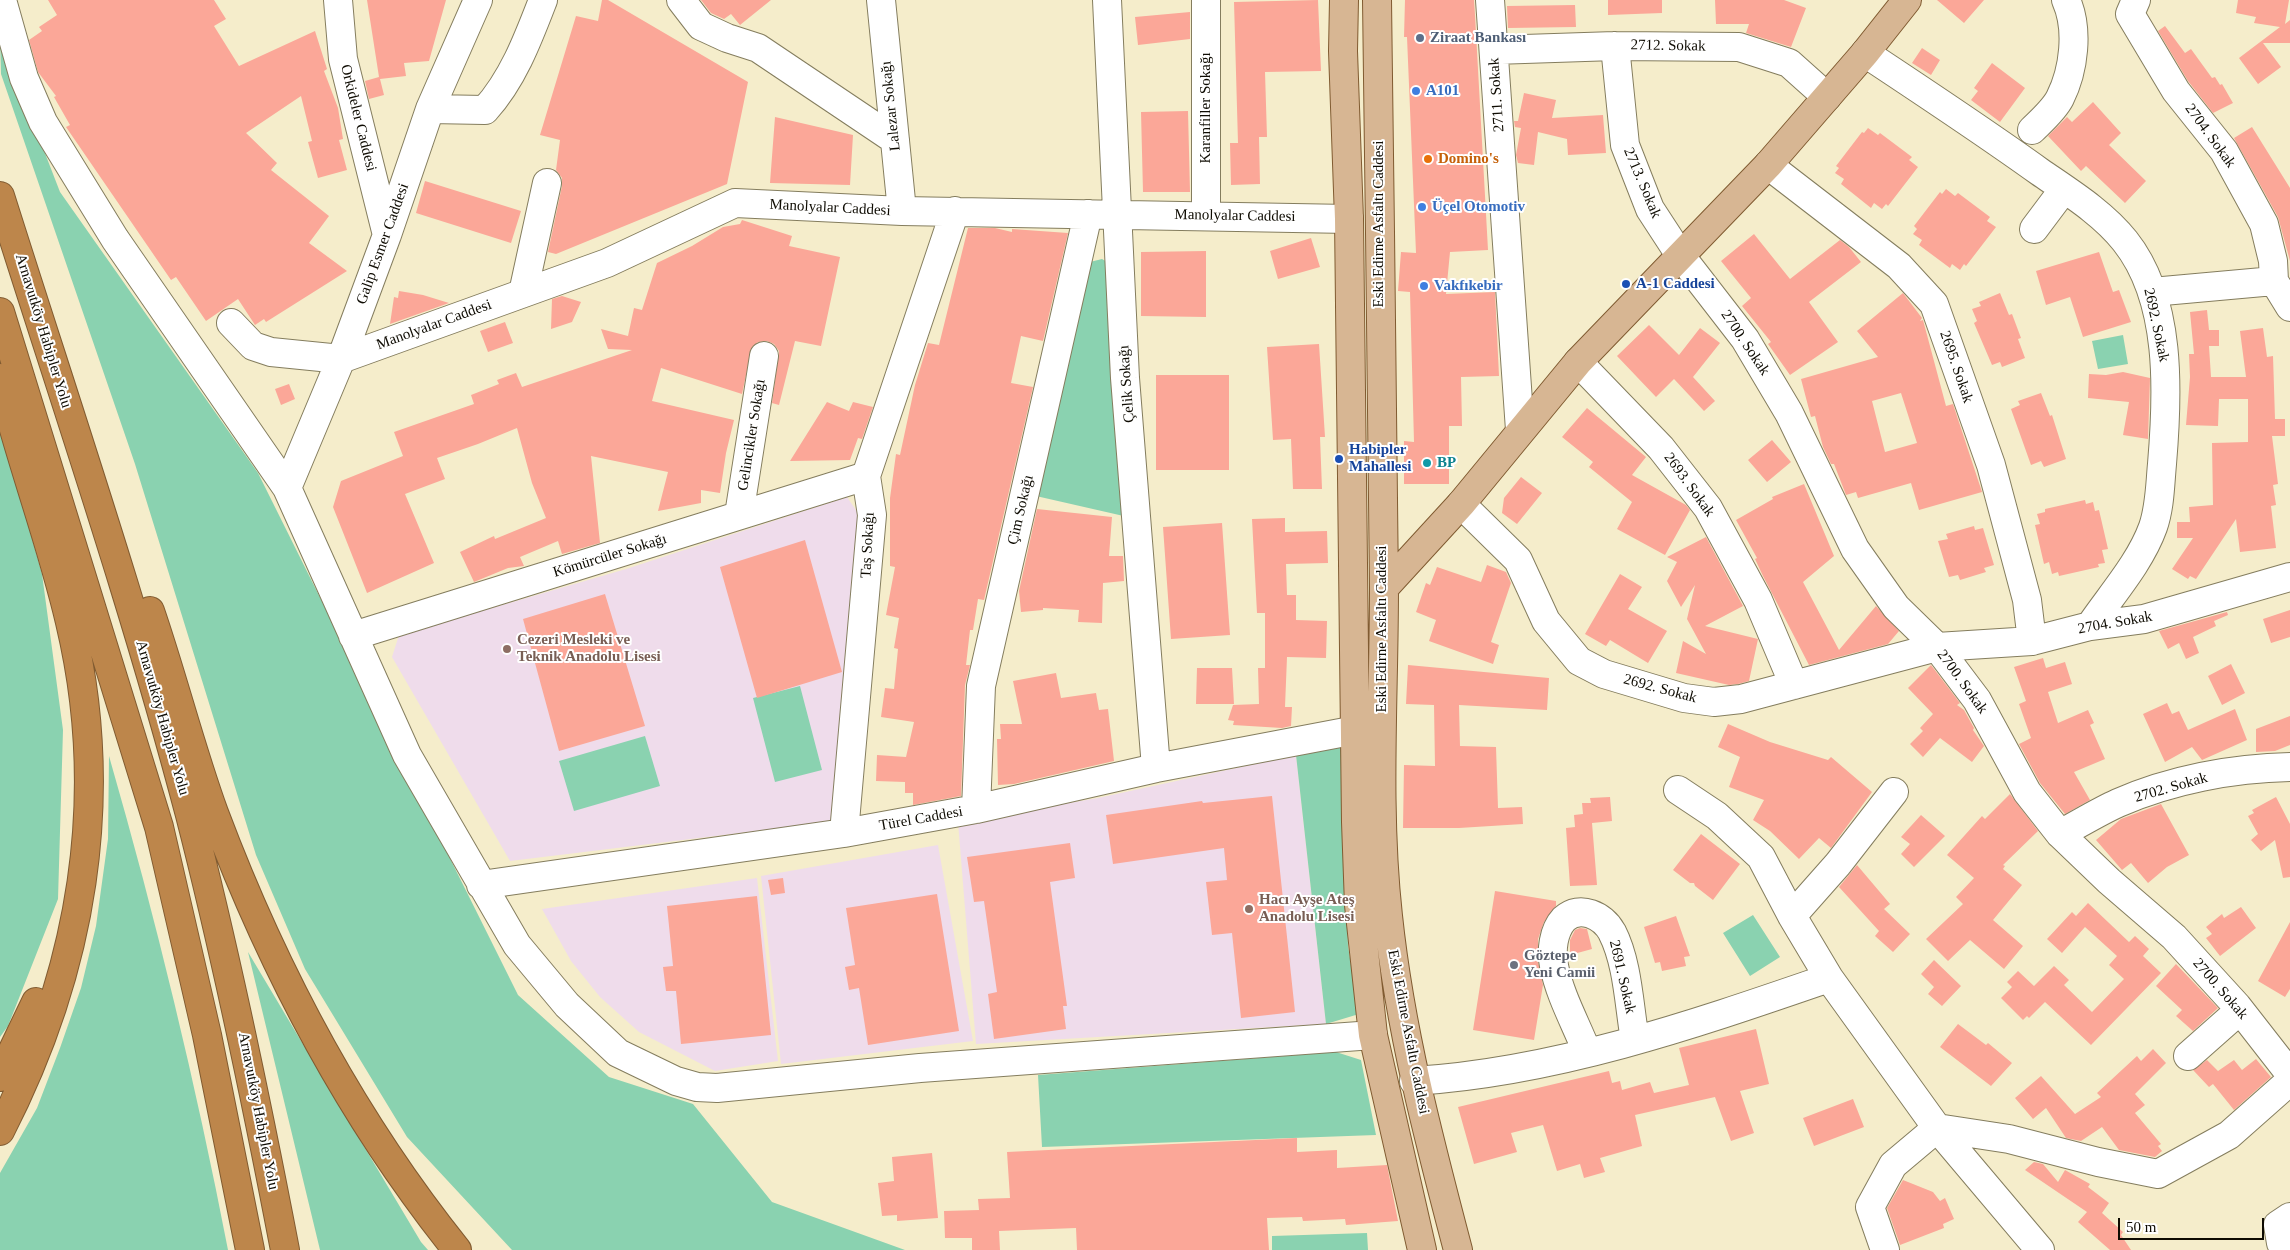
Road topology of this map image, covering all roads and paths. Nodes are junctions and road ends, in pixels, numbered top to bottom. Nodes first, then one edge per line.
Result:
1 (2, 0) edge
2 (338, 0) edge
3 (478, 0) edge
4 (543, 0) edge
5 (681, 0) edge
6 (881, 0) edge
7 (1107, 0) edge
8 (1206, 0) edge
9 (1344, 0) edge
10 (1377, 0) edge
11 (1490, 0) edge
12 (1907, 0) edge
13 (2066, 0) edge
14 (2136, 0) edge
15 (1615, 46) junction
16 (1494, 50) junction
17 (1865, 53) junction
18 (1827, 97) junction
19 (430, 109) junction
20 (2032, 130) dead end
21 (895, 140) junction
22 (1768, 165) junction
23 (547, 183) dead end
24 (2064, 188) junction
25 (0, 196) edge
26 (954, 211) junction
27 (902, 212) junction
28 (1088, 214) junction
29 (1118, 214) junction
30 (1206, 215) junction
31 (1349, 219) junction
32 (2034, 229) dead end
33 (387, 235) junction
34 (1680, 255) junction
35 (2274, 281) junction
36 (2152, 292) junction
37 (523, 293) junction
38 (2290, 307) edge
39 (0, 312) edge
40 (231, 323) dead end
41 (764, 356) dead end
42 (341, 359) junction
43 (1578, 362) junction
44 (0, 378) edge
45 (1520, 430) junction
46 (75, 433) junction
47 (866, 476) junction
48 (287, 488) junction
49 (1461, 504) junction
50 (739, 515) junction
51 (2290, 577) edge
52 (1354, 586) junction
53 (1384, 588) junction
54 (2090, 626) junction
55 (354, 636) junction
56 (2032, 641) junction
57 (1936, 647) junction
58 (1794, 685) junction
59 (1356, 730) junction
60 (2290, 767) edge
61 (1156, 768) junction
62 (1678, 790) dead end
63 (1894, 792) dead end
64 (976, 809) junction
65 (844, 833) junction
66 (2060, 834) junction
67 (481, 885) junction
68 (81, 895) junction
69 (1792, 916) junction
70 (1829, 978) junction
71 (2240, 1010) junction
72 (1373, 1034) junction
73 (1635, 1040) junction
74 (1587, 1052) junction
75 (2188, 1056) dead end
76 (2290, 1074) edge
77 (0, 1077) edge
78 (1414, 1081) junction
79 (2290, 1081) edge
80 (1937, 1128) junction
81 (0, 1131) edge
82 (2290, 1217) edge
83 (250, 1250) edge
84 (285, 1250) edge
85 (458, 1250) edge
86 (1422, 1250) edge
87 (1458, 1250) edge
88 (1884, 1250) edge
89 (2040, 1250) edge
90 (2286, 1250) edge

1 - 48 street
2 - 33 street, Orkideler Caddesi
3 - 19 street, Galip Esmer Caddesi
4 - 19 street
5 - 21 street
6 - 21 street, Lalezar Sokağı
7 - 29 street, Çelik Sokağı
8 - 30 street, Karanfiller Sokağı
9 - 31 main road, Eski Edirne Asfaltı Caddesi
10 - 53 main road, Eski Edirne Asfaltı Caddesi
11 - 16 street, 2711. Sokak
12 - 17 main road
13 - 20 street
14 - 35 street, 2704. Sokak
15 - 16 street, 2712. Sokak
15 - 18 street, 2712. Sokak
15 - 34 street, 2713. Sokak
16 - 45 street, 2711. Sokak
17 - 18 main road
17 - 24 street, 2692. Sokak
18 - 22 main road
19 - 33 street, Galip Esmer Caddesi
21 - 27 street, Lalezar Sokağı
22 - 34 main road
22 - 56 street, 2695. Sokak
23 - 37 street
24 - 32 street
24 - 36 street, 2692. Sokak
25 - 46 highway, Arnavutköy Habipler Yolu
26 - 27 street, Manolyalar Caddesi
26 - 28 street, Manolyalar Caddesi
26 - 47 street, Taş Sokağı
27 - 37 street, Manolyalar Caddesi
28 - 29 street, Manolyalar Caddesi
28 - 64 street, Çim Sokağı
29 - 30 street, Manolyalar Caddesi
29 - 61 street, Çelik Sokağı
30 - 31 street, Manolyalar Caddesi
31 - 52 main road, Eski Edirne Asfaltı Caddesi
33 - 42 street, Galip Esmer Caddesi
34 - 43 main road
34 - 57 street, 2700. Sokak
35 - 36 street
35 - 38 street, 2704. Sokak
36 - 54 street, 2692. Sokak
37 - 42 street, Manolyalar Caddesi
39 - 83 highway
40 - 42 street
41 - 50 street, Gelincikler Sokağı
42 - 48 street, Galip Esmer Caddesi
43 - 45 main road
43 - 58 street, 2693. Sokak
44 - 68 highway
45 - 49 main road
46 - 84 highway, Arnavutköy Habipler Yolu
46 - 85 highway
47 - 50 street, Kömürcüler Sokağı
47 - 65 street, Taş Sokağı
48 - 55 street
49 - 53 main road
49 - 58 street, 2692. Sokak
50 - 55 street, Kömürcüler Sokağı
51 - 54 street, 2704. Sokak
52 - 53 main road
52 - 59 main road, Eski Edirne Asfaltı Caddesi
53 - 78 main road, Eski Edirne Asfaltı Caddesi
54 - 56 street, 2704. Sokak
55 - 67 street
56 - 57 street, 2704. Sokak
57 - 58 street, 2692. Sokak
57 - 66 street, 2700. Sokak
59 - 61 street, Türel Caddesi
59 - 72 main road, Eski Edirne Asfaltı Caddesi
60 - 66 street, 2702. Sokak
61 - 64 street, Türel Caddesi
62 - 69 street
63 - 69 street
64 - 65 street, Türel Caddesi
65 - 67 street, Türel Caddesi
66 - 71 street, 2700. Sokak
67 - 72 street
68 - 77 highway
68 - 81 highway
69 - 70 street
70 - 73 street
70 - 80 street
71 - 75 street
71 - 76 street, 2700. Sokak
72 - 86 main road, Eski Edirne Asfaltı Caddesi
73 - 74 street
73 - 74 street, 2691. Sokak
74 - 78 street
78 - 87 main road, Eski Edirne Asfaltı Caddesi
79 - 80 street
80 - 88 street
80 - 89 street
82 - 90 street

